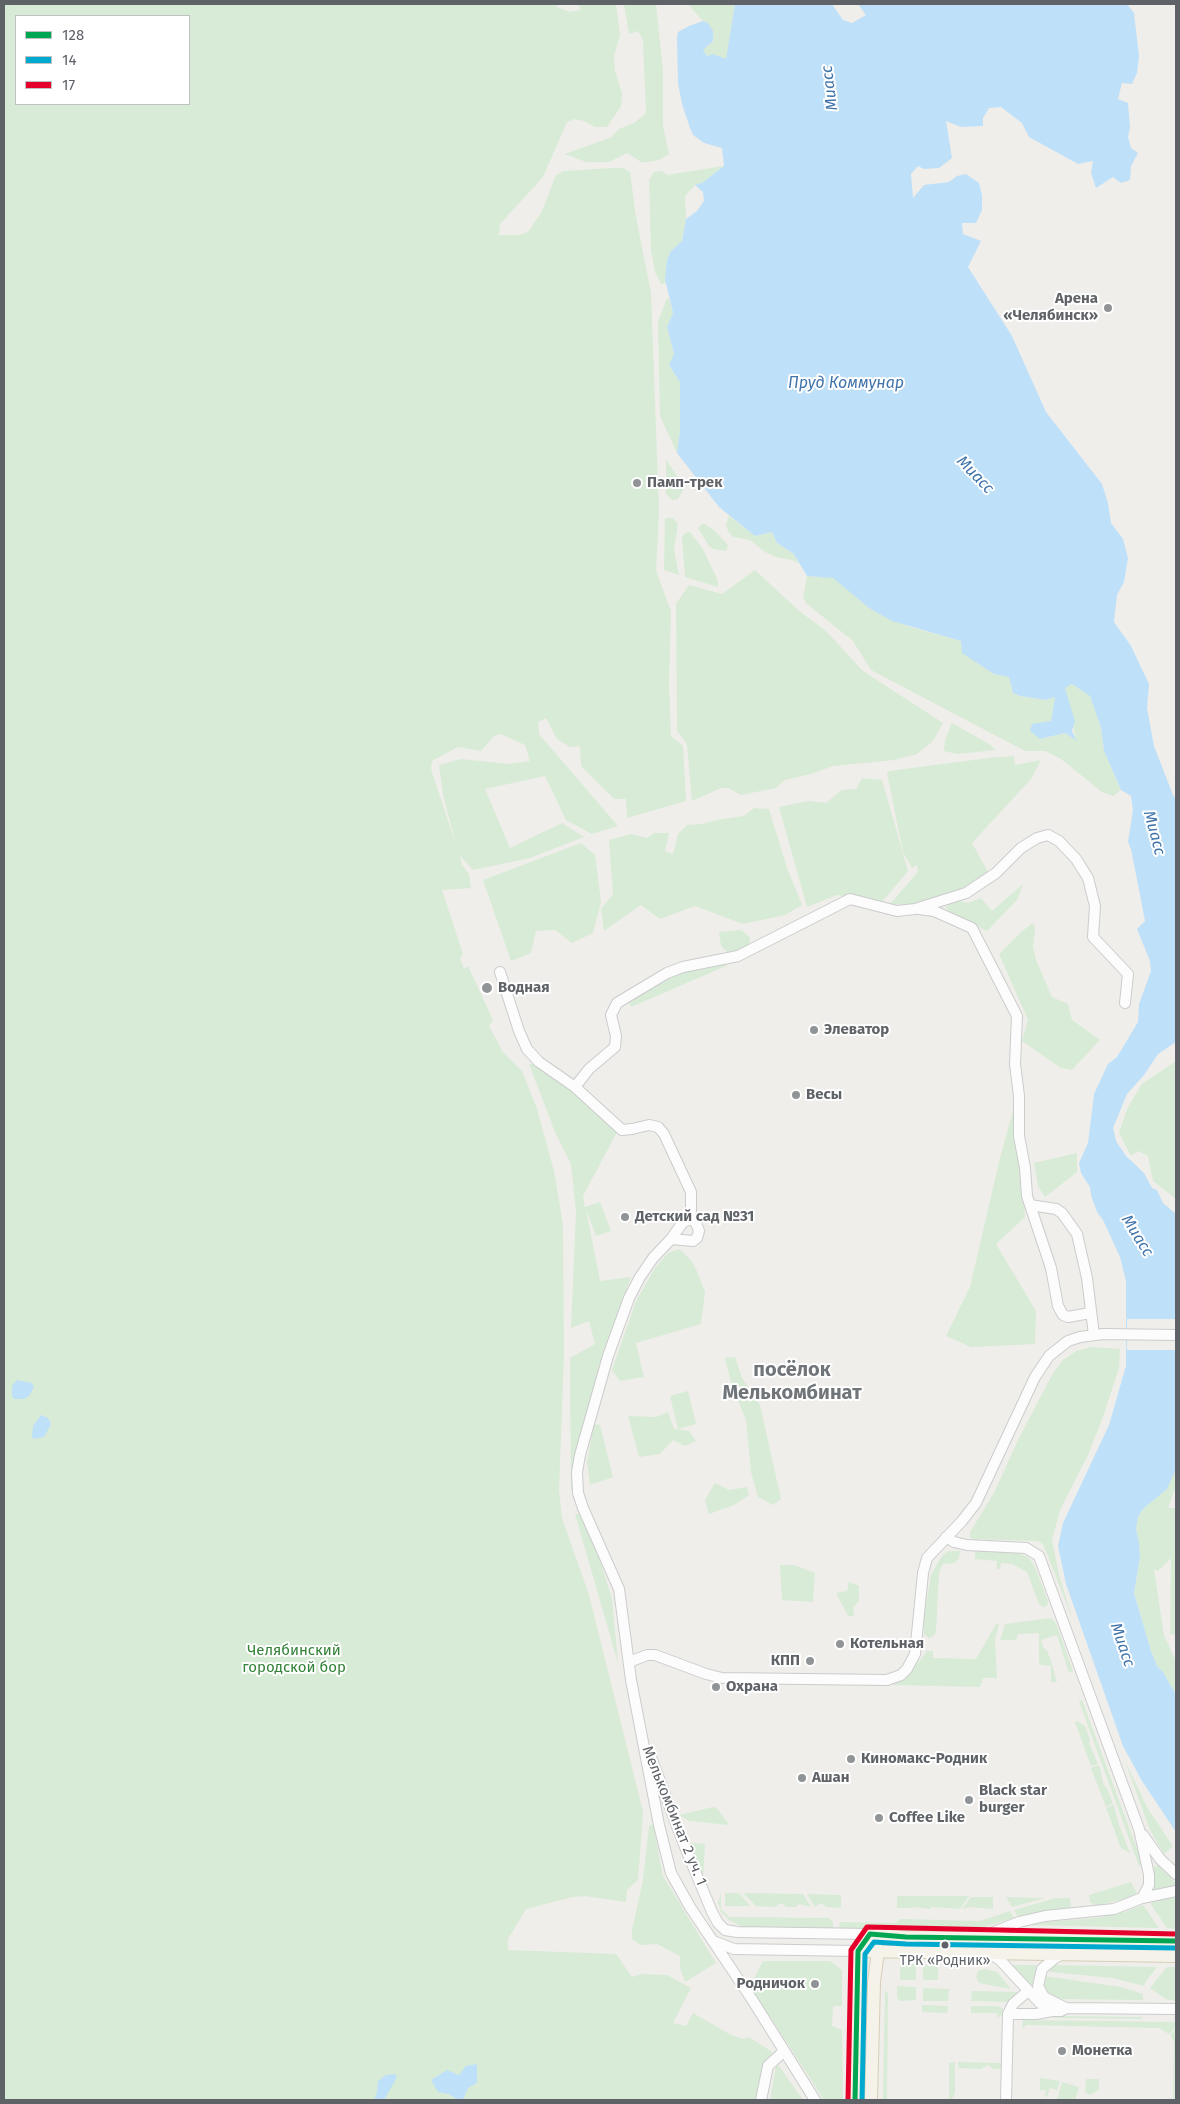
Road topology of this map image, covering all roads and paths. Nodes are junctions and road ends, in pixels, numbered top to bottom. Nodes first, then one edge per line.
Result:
1 (915, 909) junction
2 (500, 972) dead end
3 (1125, 1003) dead end
4 (575, 1087) junction
5 (1030, 1205) junction
6 (691, 1219) junction
7 (671, 1239) junction
8 (1090, 1313) junction
9 (1094, 1335) junction
10 (1176, 1335) edge
11 (946, 1538) junction
12 (629, 1662) junction
13 (644, 1740) junction
14 (1139, 1829) junction
15 (1176, 1874) edge
16 (1176, 1891) edge
17 (1142, 1898) junction
18 (870, 1934) junction
19 (981, 1938) junction
20 (712, 1940) junction
21 (1170, 1940) edge
22 (858, 1951) junction
23 (878, 1951) junction
24 (989, 1953) junction
25 (1064, 1954) junction
26 (1170, 1956) edge
27 (1028, 1991) junction
28 (1066, 2008) junction
29 (1176, 2009) edge
30 (1052, 2010) junction
31 (1008, 2014) junction
32 (784, 2050) junction
33 (761, 2100) edge
34 (815, 2100) edge
35 (855, 2100) edge
36 (871, 2100) edge
37 (1006, 2100) edge

1 - 3 street
1 - 4 street
1 - 5 street
2 - 4 street
4 - 6 street
5 - 8 street
5 - 8 street
6 - 7 street
6 - 7 street
7 - 12 street
8 - 9 street
9 - 10 street
9 - 11 street
11 - 12 street
11 - 14 street
12 - 13 street
13 - 18 street, Мелькомбинат 2 уч. 1
13 - 20 street, Мелькомбинат 2 уч. 1
14 - 15 street
14 - 17 street
16 - 17 street
17 - 19 street
18 - 19 main road
18 - 22 main road
18 - 23 main road
19 - 21 main road
20 - 22 street
20 - 32 street, Мелькомбинат 2 уч. 1
22 - 23 main road
22 - 35 main road
23 - 24 main road
23 - 36 main road
24 - 25 main road
24 - 27 street
25 - 26 main road
25 - 28 street
27 - 30 street
27 - 31 street
28 - 29 street
28 - 30 street
30 - 31 street
31 - 37 street
32 - 33 street
32 - 34 street, Мелькомбинат 2 уч. 1

